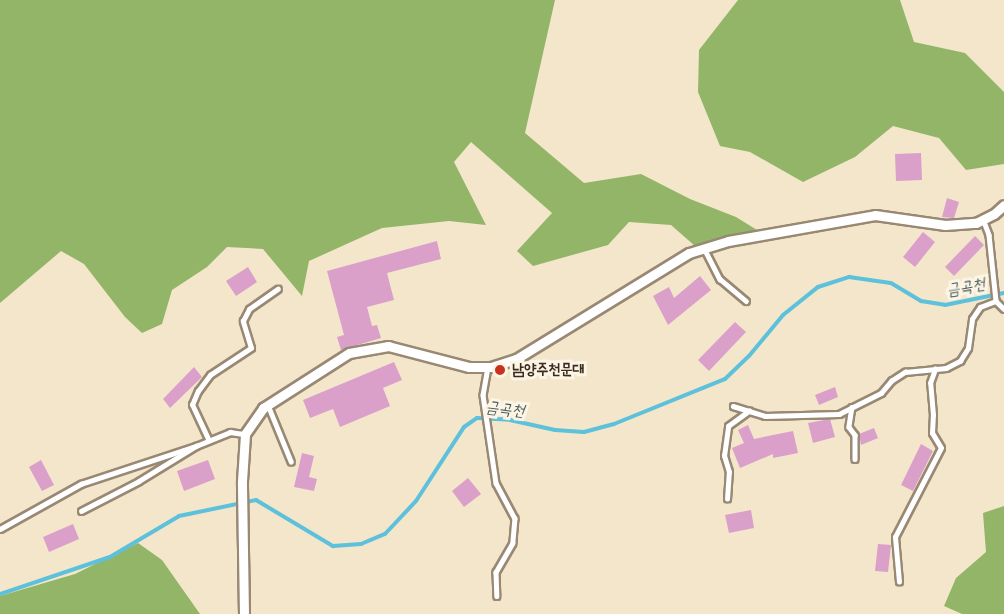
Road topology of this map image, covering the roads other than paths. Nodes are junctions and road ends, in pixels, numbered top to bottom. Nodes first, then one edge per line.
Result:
1 (1004, 205) edge
2 (983, 219) junction
3 (704, 248) junction
4 (278, 289) dead end
5 (746, 301) dead end
6 (996, 302) junction
7 (1004, 309) edge
8 (488, 367) junction
9 (935, 369) junction
10 (268, 405) junction
11 (733, 406) dead end
12 (852, 407) junction
13 (749, 411) junction
14 (245, 434) junction
15 (209, 441) junction
16 (196, 446) junction
17 (855, 459) dead end
18 (291, 461) dead end
19 (727, 499) dead end
20 (81, 511) dead end
21 (0, 529) edge
22 (899, 582) dead end
23 (497, 596) dead end
24 (244, 614) edge

1 - 2 street
2 - 3 street
2 - 6 lane
3 - 5 lane
3 - 8 street
4 - 15 lane
6 - 7 lane
6 - 9 lane
8 - 10 street
8 - 23 lane
9 - 12 lane
9 - 22 lane
10 - 14 street
10 - 18 lane
11 - 13 lane
12 - 13 lane
12 - 17 lane
13 - 19 lane
14 - 15 lane
14 - 24 street
15 - 16 lane
16 - 20 lane
16 - 21 lane

